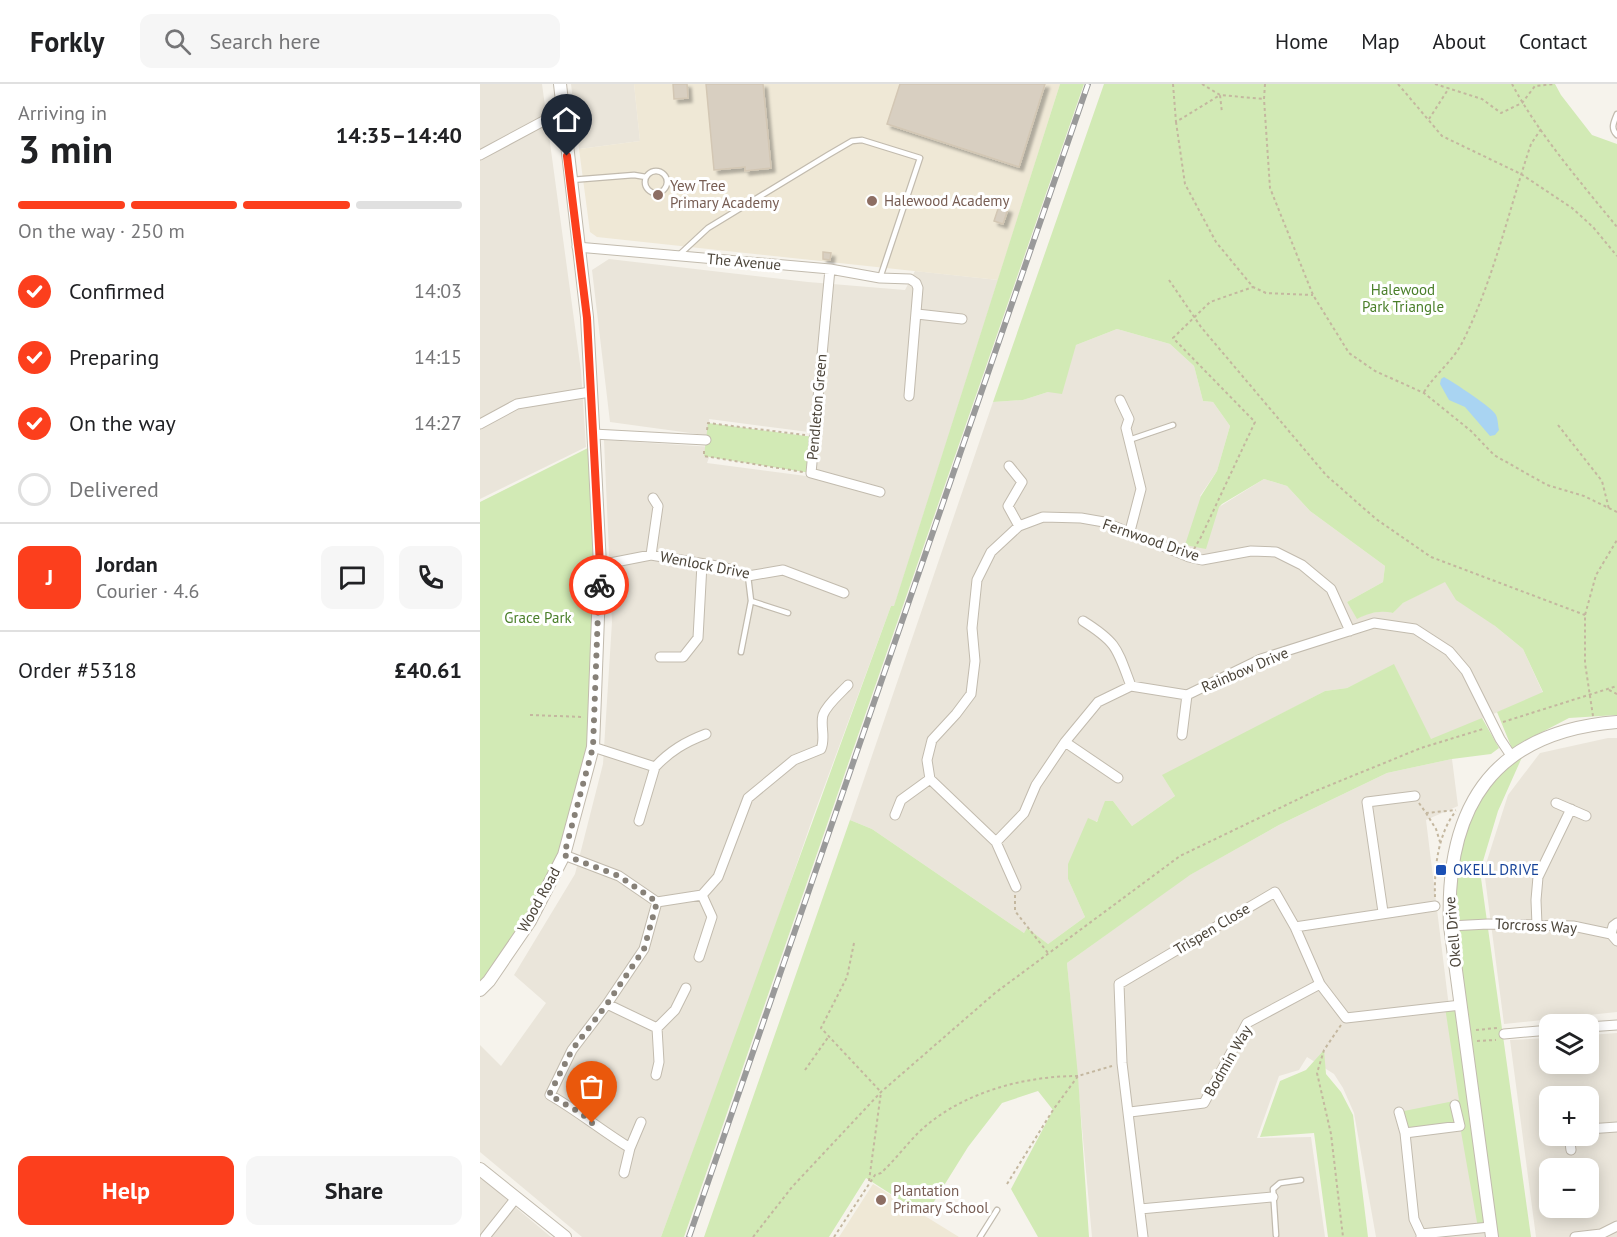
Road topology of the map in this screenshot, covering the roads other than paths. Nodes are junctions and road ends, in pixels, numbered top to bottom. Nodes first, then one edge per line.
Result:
1 (560, 84) edge
2 (562, 111) junction
3 (1617, 114) edge
4 (1617, 135) edge
5 (480, 155) edge
6 (646, 177) junction
7 (570, 180) junction
8 (577, 246) junction
9 (678, 256) junction
10 (830, 269) junction
11 (880, 278) junction
12 (917, 314) junction
13 (962, 319) dead end
14 (590, 392) junction
15 (909, 396) dead end
16 (1120, 400) dead end
17 (480, 424) edge
18 (1173, 425) dead end
19 (593, 434) junction
20 (706, 440) road end
21 (1129, 441) junction
22 (1009, 466) dead end
23 (880, 492) dead end
24 (653, 498) dead end
25 (1019, 526) junction
26 (1130, 531) junction
27 (651, 555) junction
28 (702, 564) junction
29 (600, 566) junction
30 (748, 576) junction
31 (844, 592) dead end
32 (751, 601) junction
33 (788, 613) dead end
34 (1083, 621) dead end
35 (1350, 631) junction
36 (741, 651) dead end
37 (660, 657) dead end
38 (848, 685) dead end
39 (1131, 686) junction
40 (1187, 695) junction
41 (1617, 722) edge
42 (706, 734) dead end
43 (1182, 735) dead end
44 (1065, 742) junction
45 (593, 747) junction
46 (1512, 757) junction
47 (654, 767) junction
48 (1118, 778) dead end
49 (930, 779) junction
50 (1415, 796) road end
51 (1556, 803) dead end
52 (1571, 809) junction
53 (895, 815) dead end
54 (1587, 816) dead end
55 (639, 822) dead end
56 (996, 842) junction
57 (564, 855) junction
58 (1016, 886) road end
59 (702, 895) junction
60 (657, 902) junction
61 (1435, 906) dead end
62 (1383, 912) junction
63 (1617, 923) edge
64 (1537, 925) junction
65 (1450, 926) junction
66 (1295, 927) junction
67 (1614, 938) edge
68 (699, 957) dead end
69 (1320, 984) junction
70 (686, 988) dead end
71 (480, 990) edge
72 (607, 1004) junction
73 (1461, 1005) junction
74 (1617, 1025) edge
75 (1599, 1026) edge
76 (657, 1028) junction
77 (1539, 1031) edge
78 (1504, 1034) road end
79 (656, 1075) dead end
80 (1455, 1105) dead end
81 (1130, 1112) junction
82 (1399, 1112) dead end
83 (641, 1122) dead end
84 (1617, 1126) edge
85 (1599, 1128) edge
86 (1405, 1133) junction
87 (1570, 1146) edge
88 (630, 1148) junction
89 (1571, 1150) dead end
90 (480, 1169) edge
91 (624, 1173) dead end
92 (1300, 1180) dead end
93 (1273, 1197) junction
94 (516, 1198) junction
95 (1140, 1209) junction
96 (997, 1210) dead end
97 (1617, 1226) edge
98 (1491, 1232) edge
99 (1276, 1235) dead end
100 (1421, 1235) edge
101 (485, 1237) edge
102 (565, 1237) edge
103 (980, 1237) edge
104 (1143, 1237) edge
105 (1575, 1237) edge

1 - 2 street, Wood Road
2 - 5 street
2 - 7 street, Wood Road
3 - 4 lane
6 - 6 lane
6 - 7 lane
7 - 8 street, Wood Road
8 - 9 street, The Avenue
8 - 14 street, Wood Road
9 - 10 street, The Avenue
9 - 11 lane
10 - 11 street, The Avenue
10 - 23 street, Pendleton Green
11 - 12 street, The Avenue
12 - 13 street
12 - 15 street
14 - 17 street
14 - 19 street, Wood Road
16 - 21 street
18 - 21 lane
19 - 20 street
19 - 29 street, Wood Road
21 - 26 street
22 - 25 street
24 - 27 street
25 - 26 street, Fernwood Drive
25 - 49 street, Fernwood Drive
26 - 35 street, Fernwood Drive
27 - 28 street, Wenlock Drive
27 - 29 street, Wenlock Drive
28 - 30 street, Wenlock Drive
28 - 37 street
29 - 45 street, Wood Road
30 - 31 street, Wenlock Drive
30 - 32 lane
32 - 33 lane
32 - 36 lane
34 - 39 street
35 - 40 street, Rainbow Drive
35 - 46 street, Rainbow Drive
38 - 59 street
39 - 40 street, Rainbow Drive
39 - 44 street
40 - 43 street
41 - 46 street, Okell Drive
42 - 47 street
44 - 48 street
44 - 56 street
45 - 47 street
45 - 57 street, Wood Road
46 - 65 street, Okell Drive
47 - 55 street
49 - 53 street
49 - 56 street
50 - 62 street
51 - 52 street
52 - 54 street
52 - 64 street
56 - 58 street
57 - 60 street
57 - 71 street, Wood Road
59 - 60 street
59 - 68 street
60 - 72 street
61 - 62 street
62 - 66 street
63 - 67 street
64 - 65 street, Torcross Way
64 - 67 street, Torcross Way
65 - 73 street, Okell Drive
66 - 69 street, Trispen Close
66 - 81 street, Trispen Close
69 - 73 street, Trispen Close
69 - 81 street, Bodmin Way
70 - 76 street
72 - 76 street
72 - 88 street
73 - 98 street, Okell Drive
74 - 75 street
76 - 79 street
77 - 78 street
80 - 86 street
81 - 95 street, Trispen Close
82 - 86 street
83 - 88 street
84 - 85 street
86 - 100 street
87 - 89 street
88 - 91 street
90 - 94 street
92 - 93 lane
93 - 95 street
93 - 99 lane
94 - 101 street
94 - 102 street
95 - 104 street, Trispen Close
96 - 103 lane
97 - 105 street
98 - 100 street

